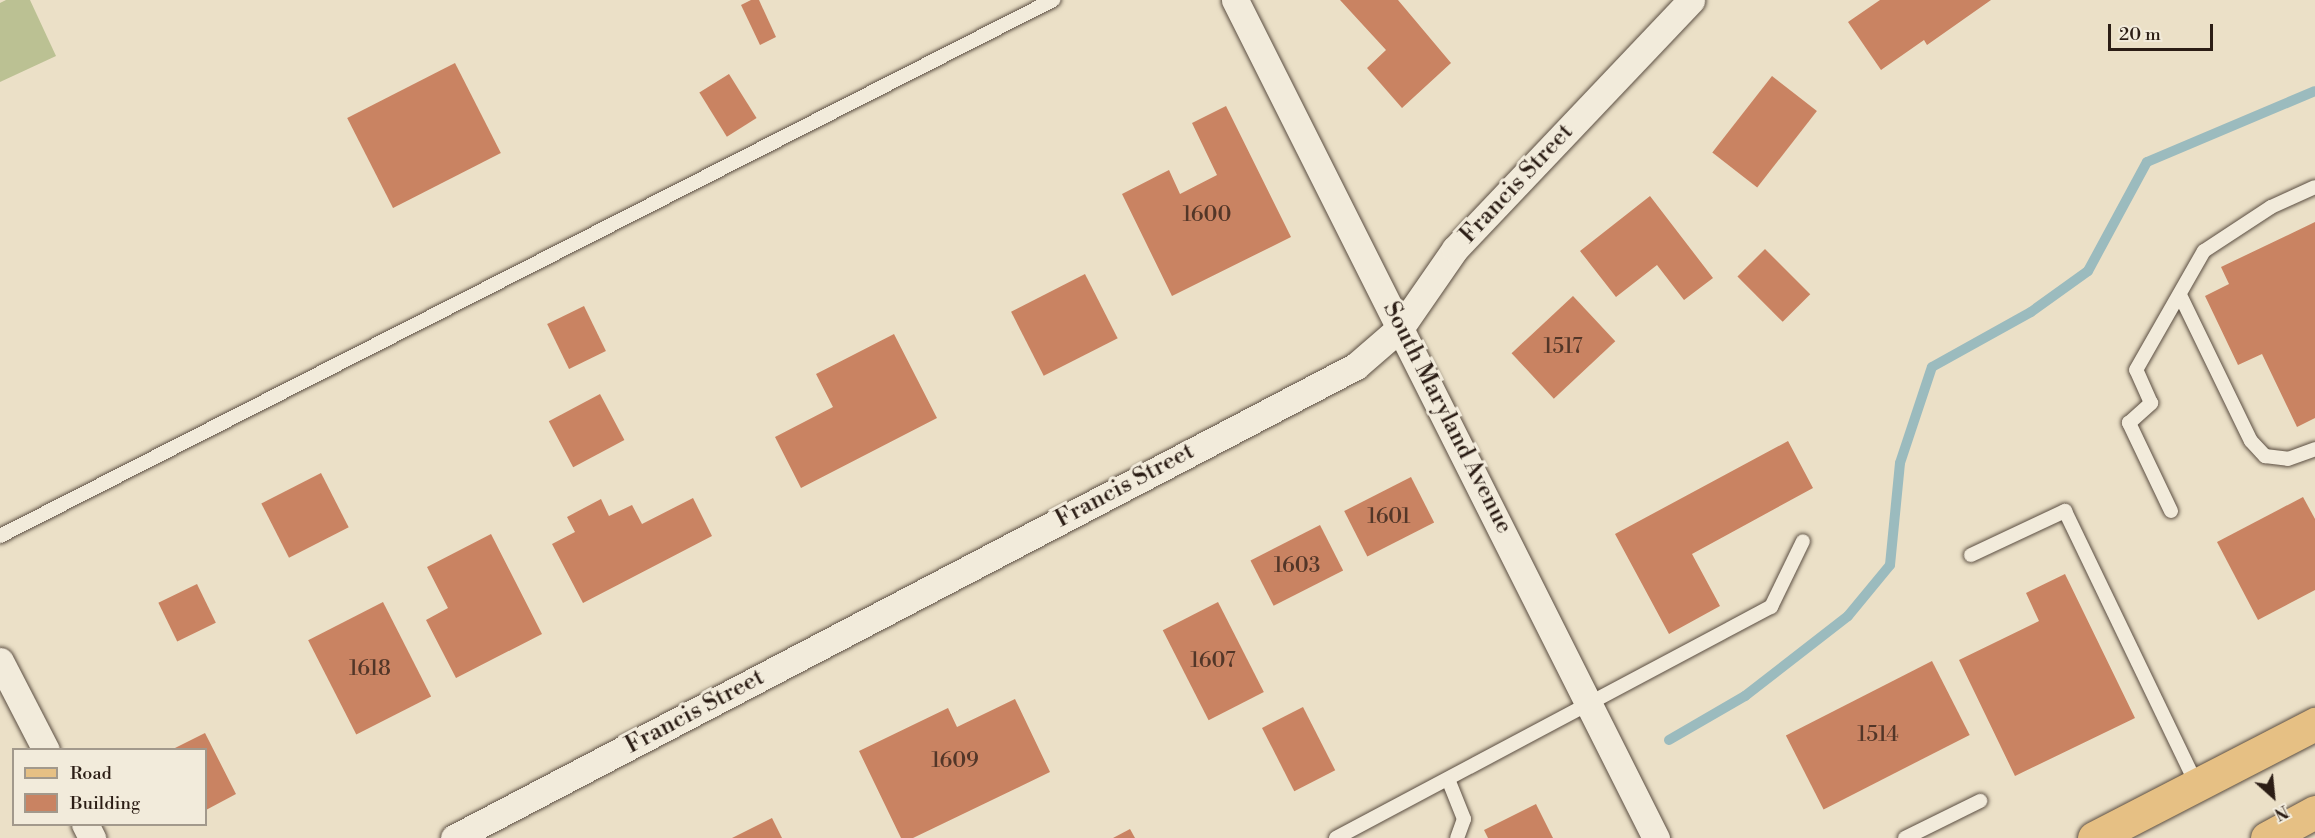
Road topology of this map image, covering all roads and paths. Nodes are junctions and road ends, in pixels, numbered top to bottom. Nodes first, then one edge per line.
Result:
1 (1053, 0) edge
2 (1235, 0) edge
3 (1691, 0) edge
4 (2315, 187) edge
5 (2180, 295) junction
6 (1401, 327) junction
7 (2315, 449) edge
8 (2171, 511) dead end
9 (0, 536) edge
10 (1803, 541) dead end
11 (1971, 555) dead end
12 (0, 660) edge
13 (1589, 704) junction
14 (2315, 724) edge
15 (45, 748) edge
16 (1448, 779) junction
17 (2197, 785) junction
18 (1980, 801) dead end
19 (2315, 812) edge
20 (454, 838) edge
21 (1336, 838) edge
22 (1457, 838) edge
23 (1656, 838) edge
24 (1905, 838) edge
25 (2094, 838) edge
26 (2267, 838) edge

1 - 9 lane
2 - 6 street, South Maryland Avenue
3 - 6 street, Francis Street
4 - 5 lane
5 - 7 lane
5 - 8 lane
6 - 13 street, South Maryland Avenue
6 - 20 street, Francis Street
10 - 13 lane
11 - 17 lane
12 - 15 street
13 - 16 lane
13 - 23 street, South Maryland Avenue
14 - 17 main road
16 - 21 lane
16 - 22 lane
17 - 25 main road
18 - 24 lane
19 - 26 main road

